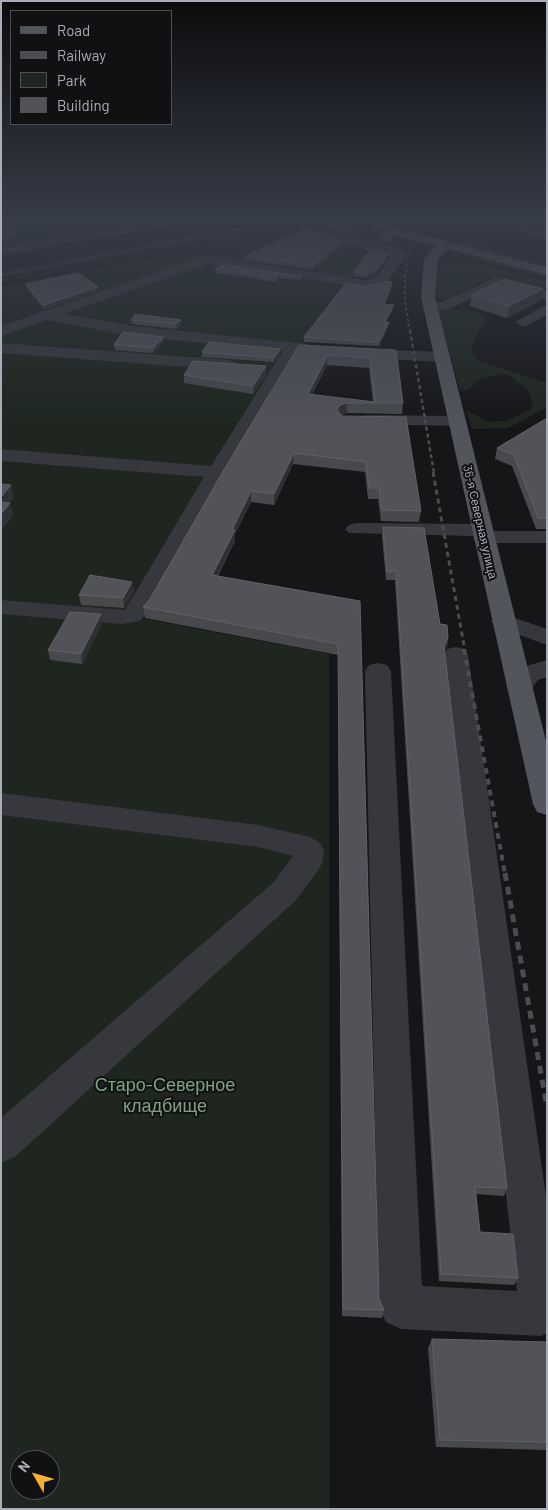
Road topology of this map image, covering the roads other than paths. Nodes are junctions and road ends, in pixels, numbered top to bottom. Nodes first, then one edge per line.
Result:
1 (121, 289) edge
2 (428, 289) edge
3 (478, 289) edge
4 (525, 289) edge
5 (547, 296) edge
6 (430, 306) junction
7 (547, 309) edge
8 (45, 316) junction
9 (523, 322) dead end
10 (1, 331) edge
11 (1, 348) edge
12 (292, 348) junction
13 (325, 350) edge
14 (342, 352) edge
15 (442, 358) junction
16 (243, 366) edge
17 (347, 420) edge
18 (457, 421) junction
19 (1, 455) edge
20 (217, 472) junction
21 (356, 529) dead end
22 (483, 534) junction
23 (547, 536) edge
24 (1, 607) edge
25 (503, 620) junction
26 (547, 638) edge
27 (456, 655) dead end
28 (547, 668) edge
29 (378, 671) dead end
30 (519, 687) junction
31 (1, 804) edge
32 (547, 804) edge
33 (1, 1144) edge
34 (541, 1275) edge

1 - 8 street
2 - 6 main road, 36-я Северная улица
3 - 6 street
4 - 5 street
6 - 15 main road, 36-я Северная улица
7 - 9 street
8 - 10 street
8 - 12 street
11 - 16 street
12 - 13 street
12 - 20 street
14 - 15 street
15 - 18 main road, 36-я Северная улица
17 - 18 street
18 - 22 main road, 36-я Северная улица
19 - 20 street
20 - 24 street
21 - 22 street
22 - 23 street
22 - 25 main road, 36-я Северная улица
25 - 26 street
25 - 30 main road, 36-я Северная улица
27 - 34 street
28 - 30 street
29 - 34 street
30 - 32 main road, 36-я Северная улица
31 - 33 street

